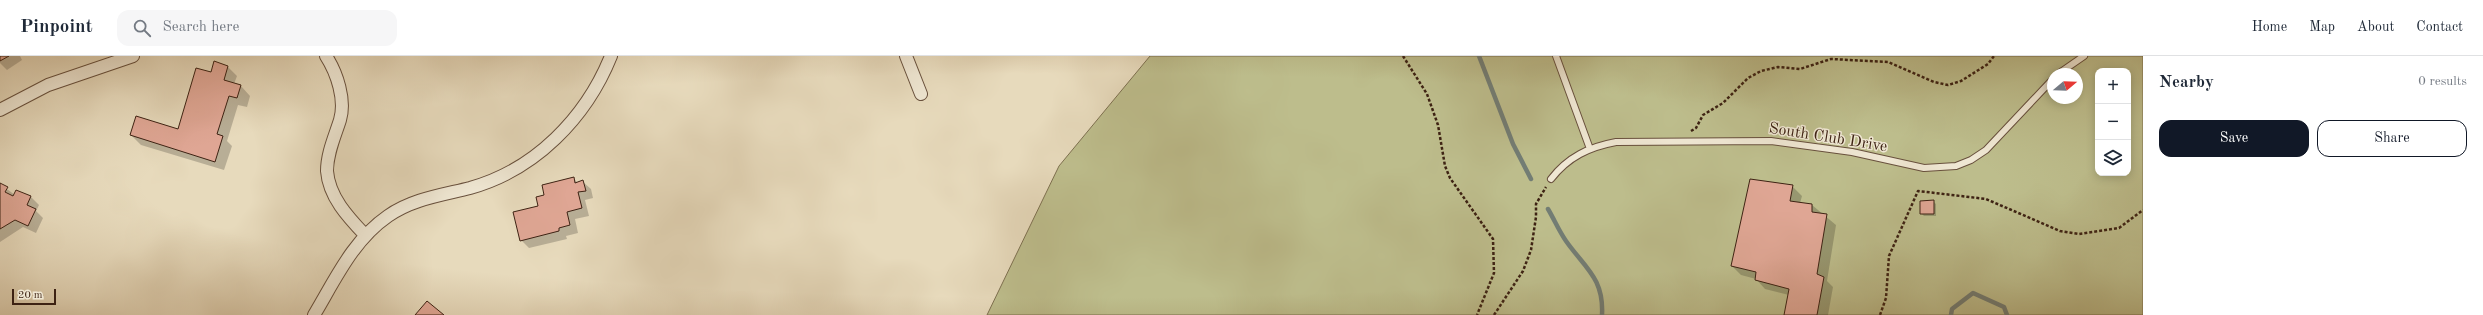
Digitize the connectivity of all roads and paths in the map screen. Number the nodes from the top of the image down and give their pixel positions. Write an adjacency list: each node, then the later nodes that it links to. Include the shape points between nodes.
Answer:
1 (133, 56): 9 (street)
2 (326, 56): 18 (street, via 338,82 341,102 328,171 337,202)
3 (611, 56): 18 (street, via 586,104 565,129 534,157 492,180 405,206 387,216)
4 (906, 56): 12 (street)
5 (1403, 56): 20 (path, via 1427,94 1438,125 1445,166 1450,178 1493,239 1494,274)
6 (1556, 56): 15 (lane)
7 (1994, 56): 14 (path, via 1988,64 1961,81 1948,85 1934,82 1888,62 1831,59 1800,69 1778,67 1761,71 1748,78 1723,103 1703,115 1696,128)
8 (2084, 56): 10 (lane)
9 (116, 58): 13 (street, via 48,85)
10 (2067, 68)
11 (2047, 85): 14 (lane, South Club Drive, via 1986,150 1956,166 1924,168 1852,152 1771,140)
12 (921, 94)
13 (0, 110)
14 (1674, 141): 15 (lane, South Club Drive, via 1616,142)
15 (1590, 149): 16 (lane, South Club Drive, via 1570,159)
16 (1551, 179): 21 (path, via 1536,204 1531,250 1523,271)
17 (2143, 210): 22 (path, via 2119,228 2079,234 2060,231 1986,199 1918,191 1889,256 1886,298)
18 (365, 235): 19 (street, via 350,254)
19 (314, 315)
20 (1477, 315)
21 (1494, 315)
22 (1880, 315)

